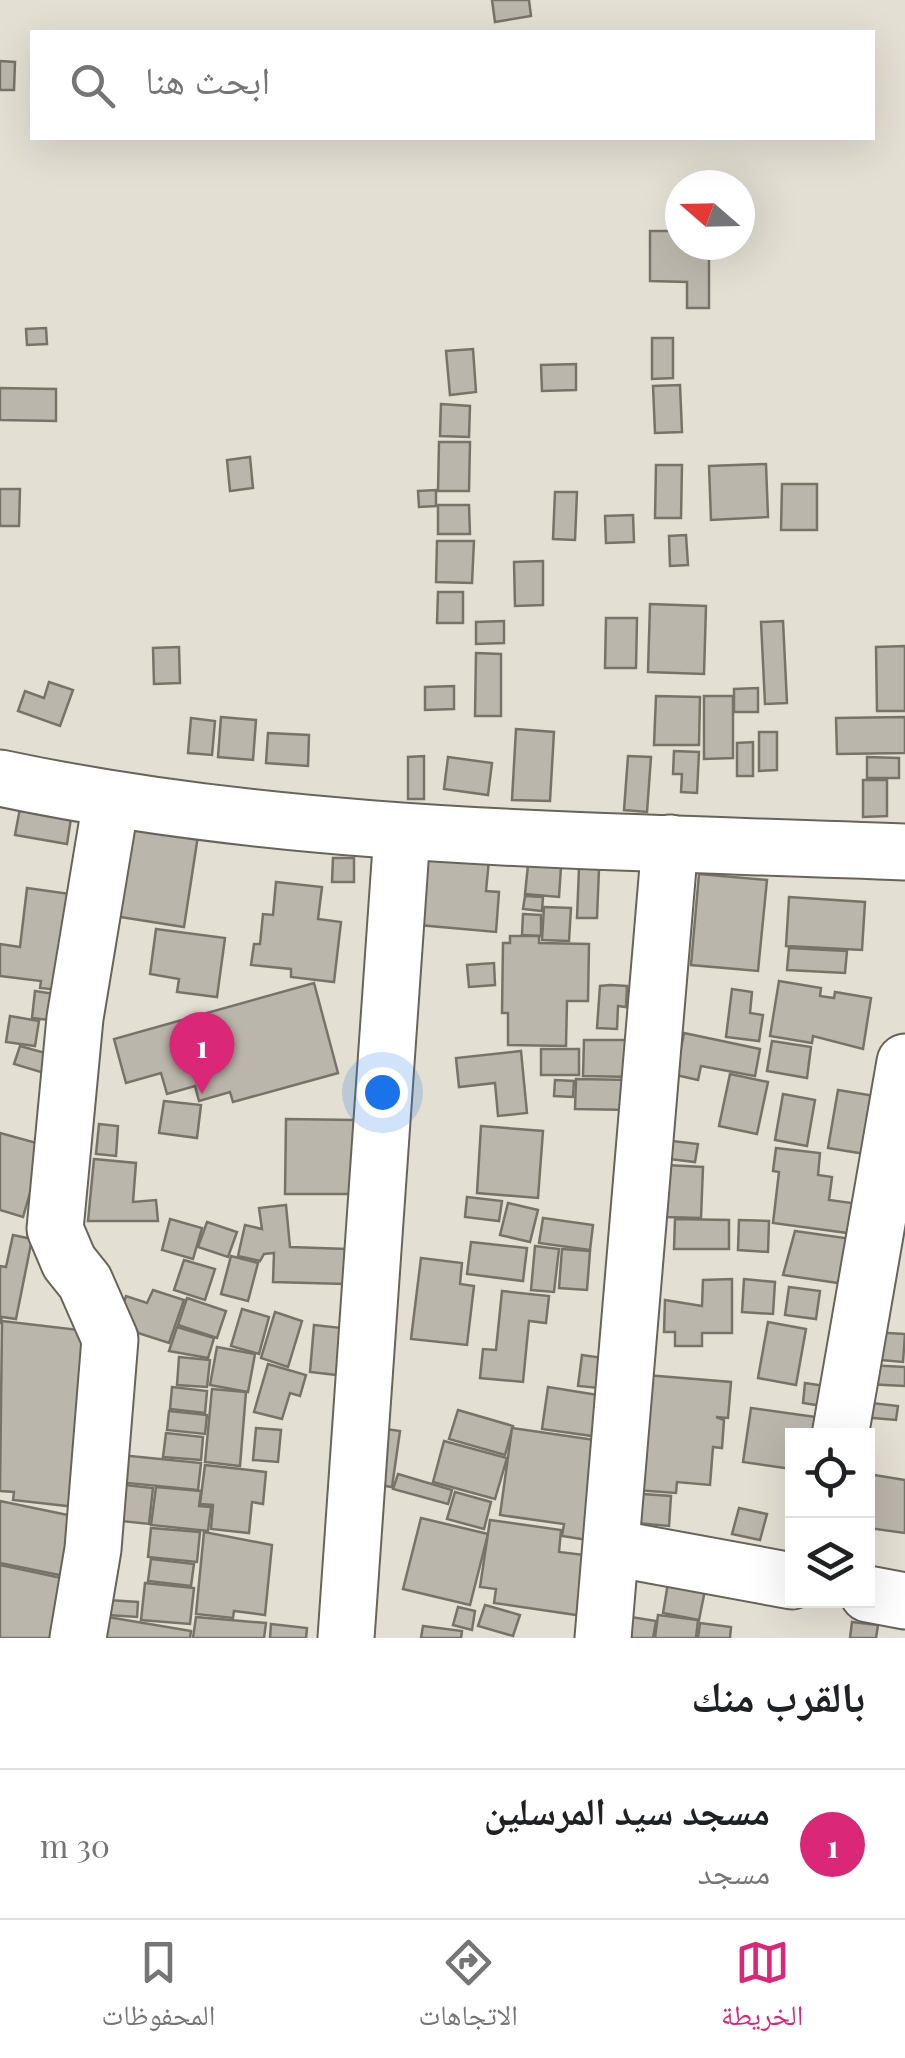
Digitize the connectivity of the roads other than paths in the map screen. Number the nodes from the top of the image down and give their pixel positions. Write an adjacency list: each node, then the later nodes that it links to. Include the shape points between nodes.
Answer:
1 (0, 778): 2 (street)
2 (110, 801): 3 (street); 12 (street, via 75,1018 55,1229 110,1339 93,1549)
3 (402, 833): 4 (street); 13 (street)
4 (670, 843): 5 (street); 8 (street)
5 (905, 852)
6 (905, 1062): 7 (street)
7 (841, 1428)
8 (613, 1548): 9 (street); 14 (street)
9 (785, 1580)
10 (875, 1595): 11 (street)
11 (905, 1601)
12 (78, 1638)
13 (346, 1638)
14 (603, 1638)

